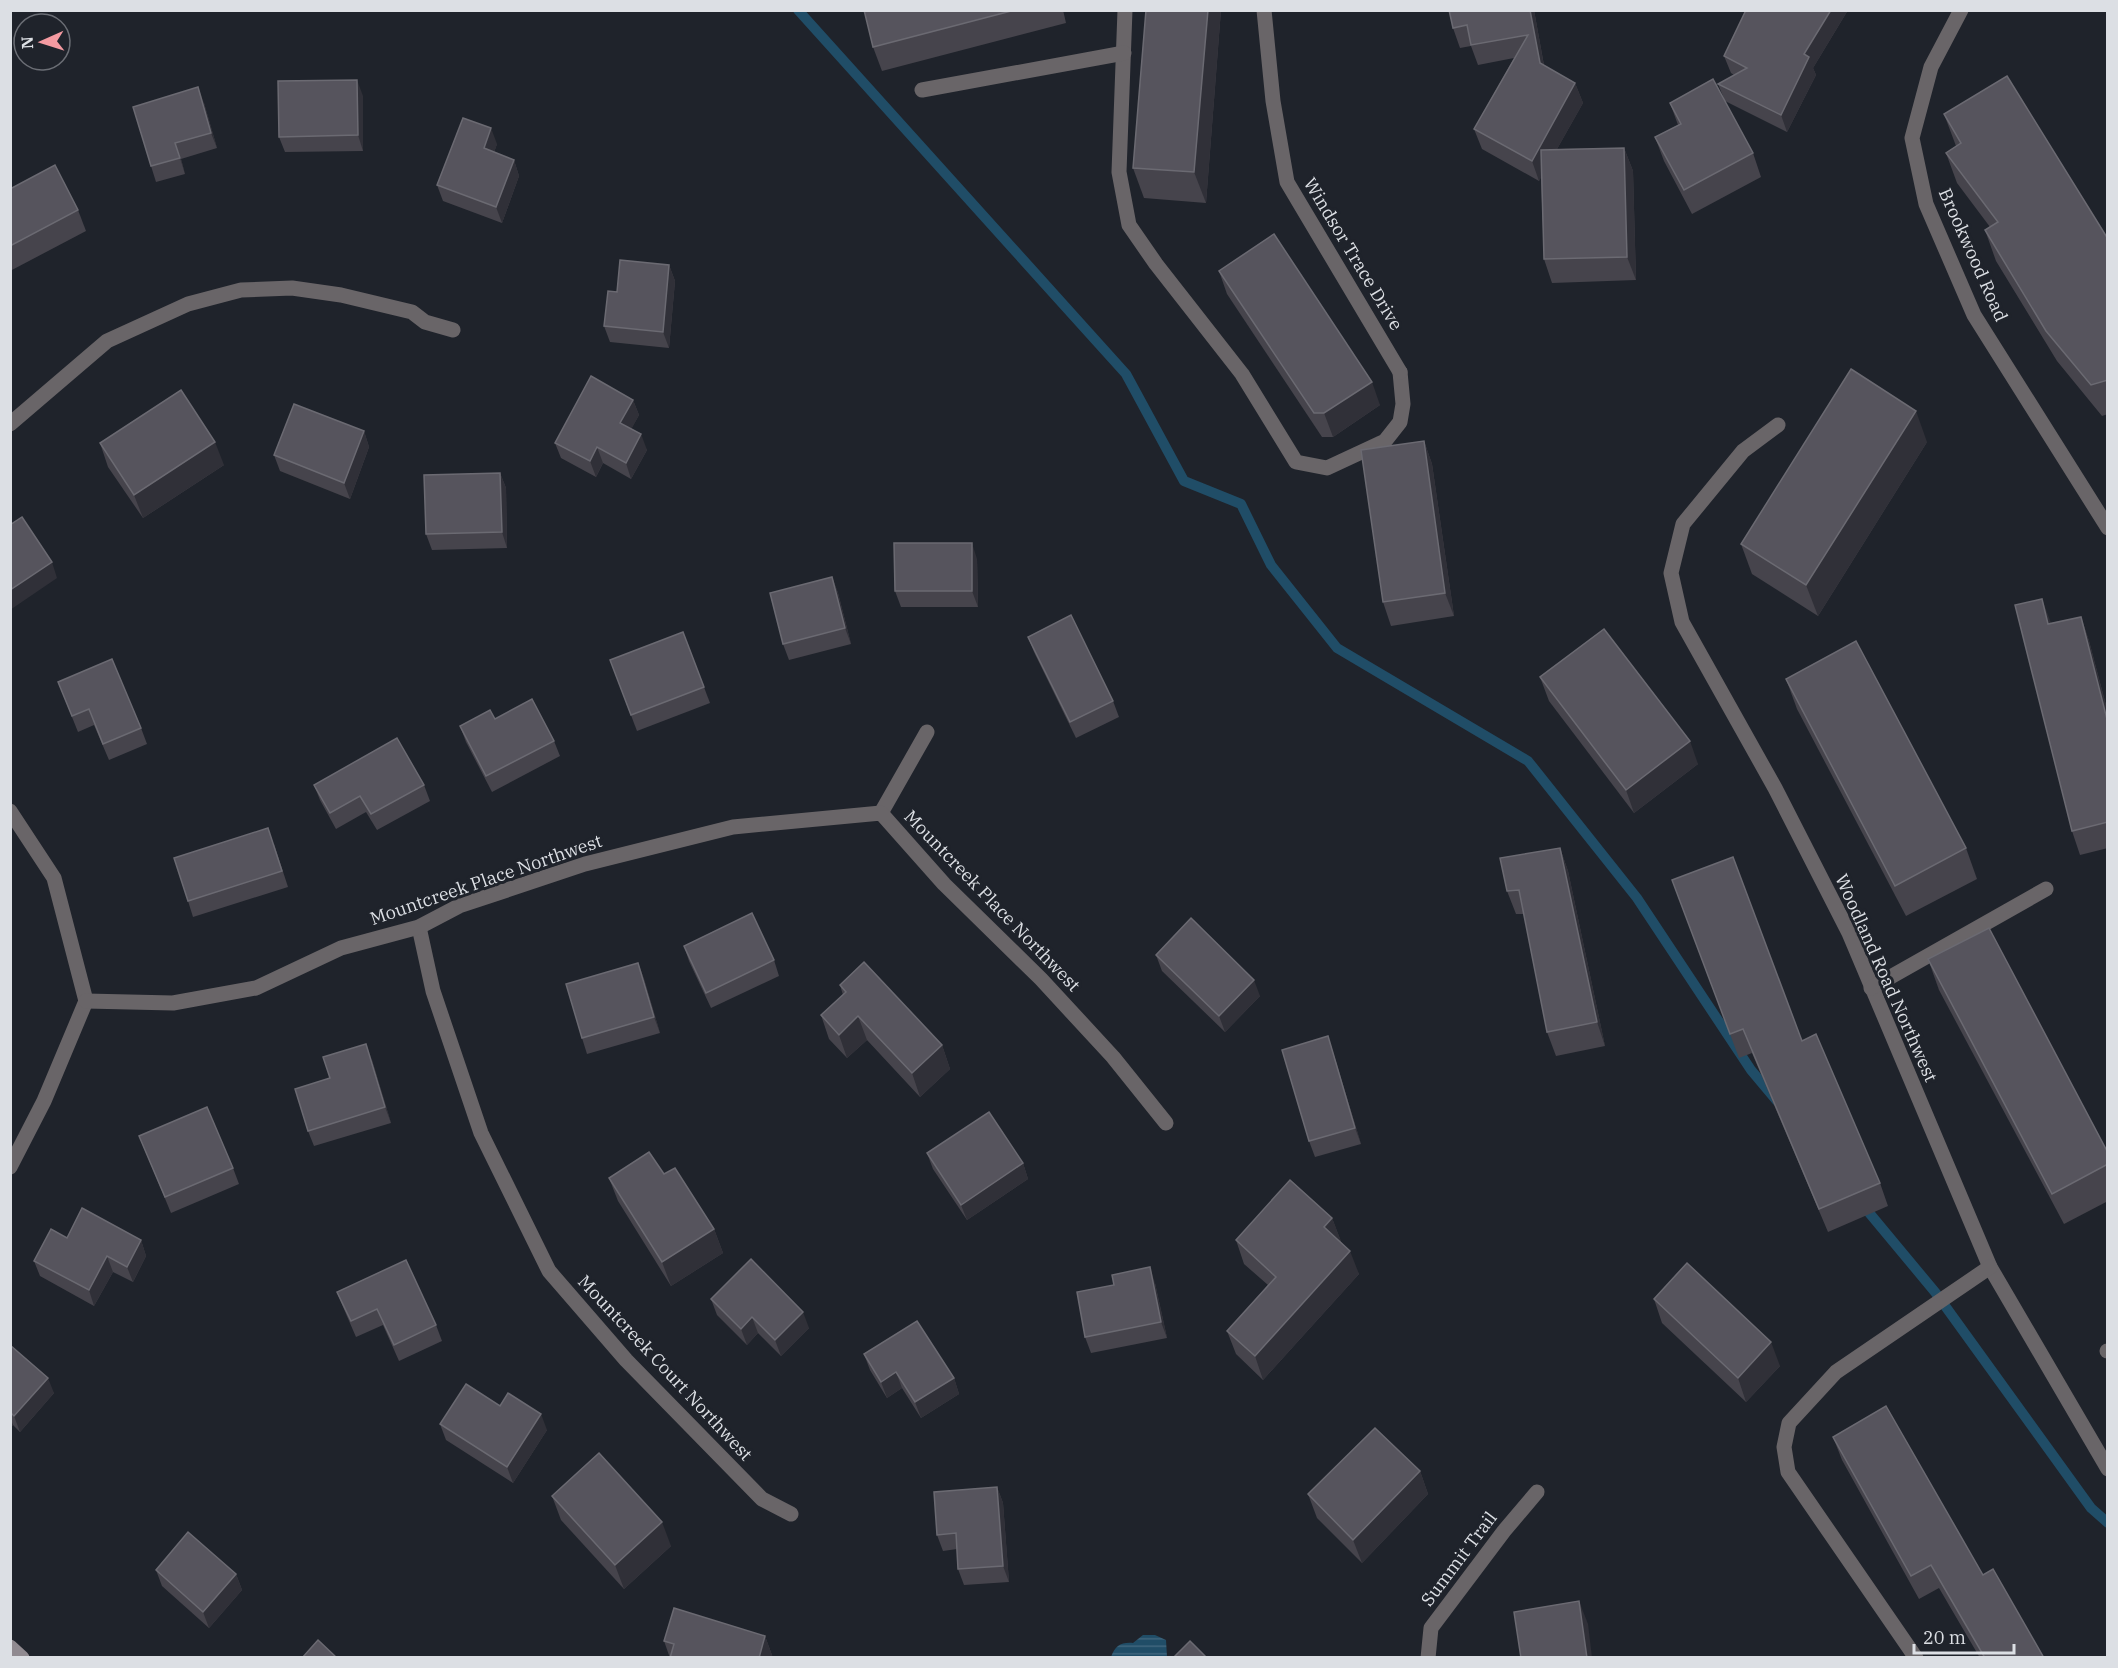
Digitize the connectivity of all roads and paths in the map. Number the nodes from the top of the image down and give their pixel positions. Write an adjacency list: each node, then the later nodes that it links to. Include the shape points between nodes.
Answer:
1 (1125, 10): 4 (street)
2 (1264, 10): 4 (street, Windsor Trace Drive, via 1273,101 1287,182 1400,372 1400,422 1385,441 1327,468 1296,462 1242,374 1129,225 1119,172)
3 (1961, 10): 9 (street, Brookwood Road, via 1931,67 1912,138 1926,204 1974,315)
4 (1124, 53): 5 (street)
5 (922, 90)
6 (453, 330): 7 (street, via 425,322 412,312 341,295 292,288 241,290 188,304 108,341)
7 (10, 424)
8 (1778, 425): 15 (street, Woodland Road Northwest, via 1743,451 1683,524 1671,573 1682,622 1775,788 1849,933)
9 (2108, 528)
10 (927, 732): 12 (street)
11 (10, 811): 16 (street, via 54,878)
12 (881, 813): 14 (street, Mountcreek Place Northwest, via 733,827 585,864 459,906); 17 (street, Mountcreek Place Northwest, via 944,884 1089,1031)
13 (2046, 889): 15 (street)
14 (419, 927): 16 (street, Mountcreek Place Northwest, via 341,948 256,988 173,1004); 22 (street, Mountcreek Court Northwest, via 433,991 481,1132 549,1271 626,1360 762,1499)
15 (1871, 988): 19 (street, Woodland Road Northwest)
16 (86, 1001): 18 (street, via 44,1101)
17 (1166, 1123)
18 (10, 1167)
19 (1990, 1267): 20 (street, Woodland Road Northwest); 26 (street, via 1836,1372 1789,1423 1784,1448 1788,1472)
20 (2108, 1469)
21 (1537, 1492): 25 (street, Summit Trail, via 1431,1628)
22 (791, 1514)
23 (10, 1647): 24 (street)
24 (22, 1658)
25 (1428, 1658)
26 (1916, 1658)

